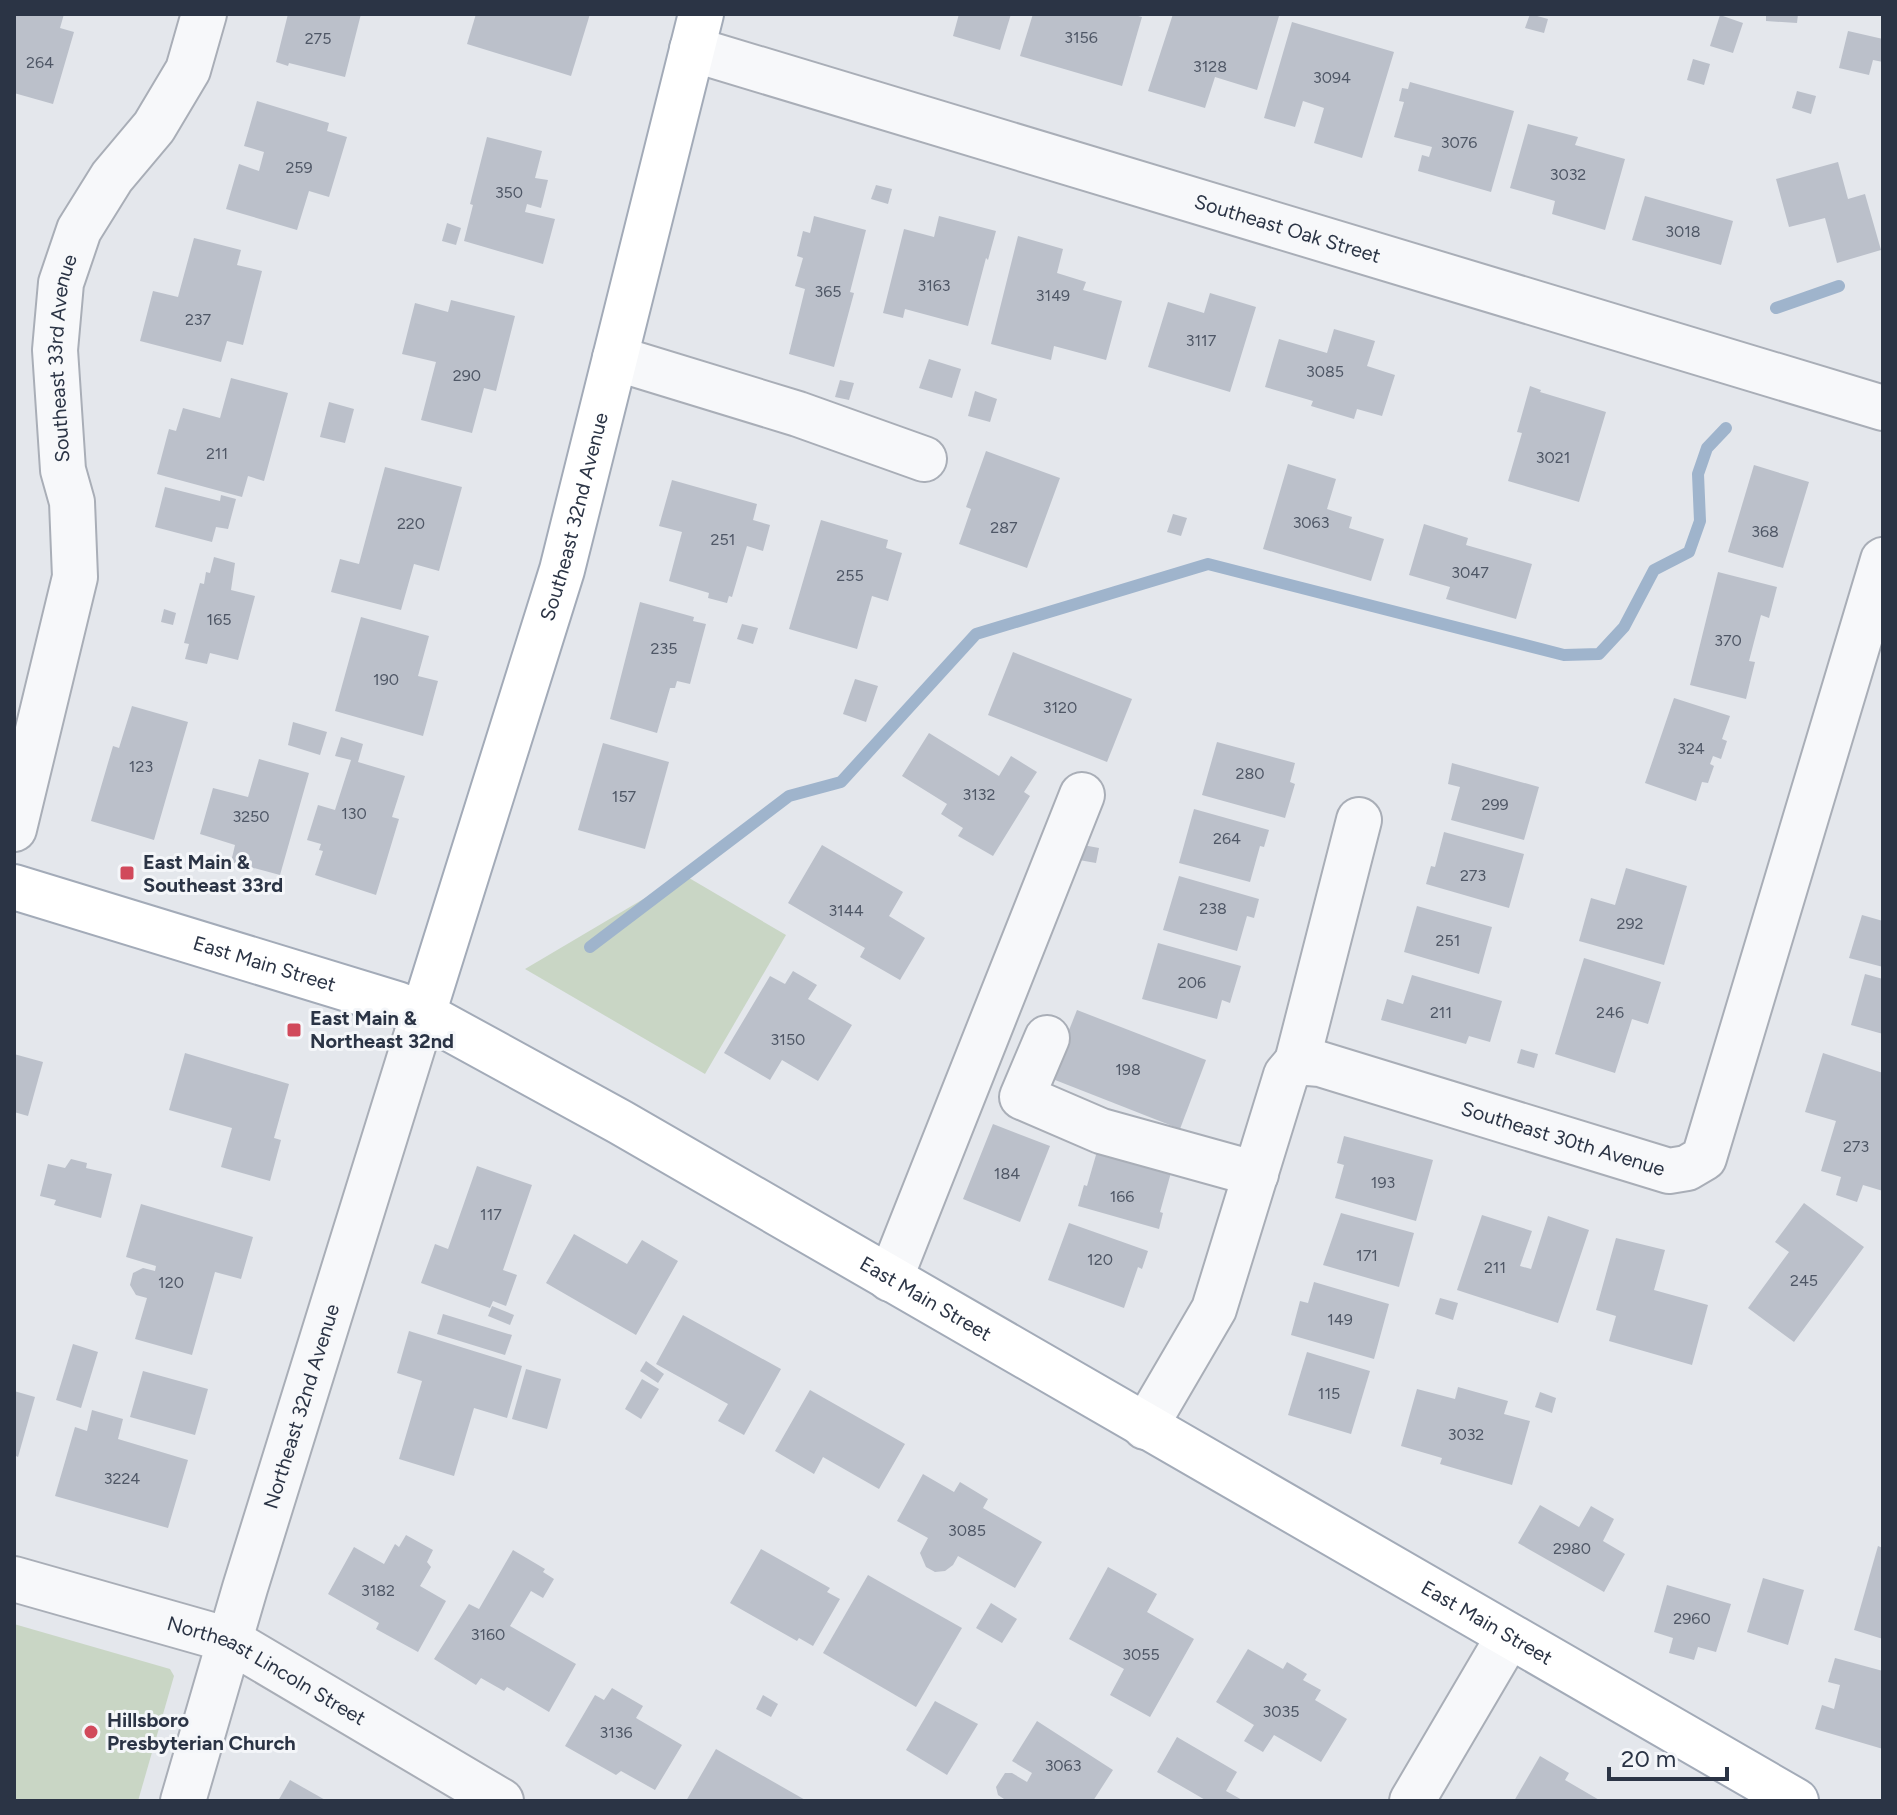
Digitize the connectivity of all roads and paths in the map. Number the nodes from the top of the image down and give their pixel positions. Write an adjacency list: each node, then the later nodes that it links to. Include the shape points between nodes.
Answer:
1 (204, 14): 9 (street, Southeast 33rd Avenue, via 188,70 79,230 61,283 55,364 63,470 72,502 75,577)
2 (696, 31): 3 (main road, Southeast 32nd Avenue); 4 (street, Southeast Oak Street)
3 (615, 358): 5 (street); 11 (main road, Southeast 32nd Avenue, via 562,570)
4 (1883, 408)
5 (924, 459)
6 (1883, 560): 13 (street, Southeast 30th Avenue, via 1704,1158 1669,1171 1320,1064)
7 (1082, 795): 15 (street)
8 (1359, 820): 13 (street)
9 (14, 829)
10 (14, 887): 11 (main road, East Main Street)
11 (423, 1014): 15 (main road, East Main Street); 19 (street, Northeast 32nd Avenue)
12 (1047, 1038): 14 (street, via 1022,1097 1101,1131)
13 (1297, 1062): 14 (street, via 1286,1075)
14 (1256, 1174): 16 (street, via 1214,1309)
15 (890, 1279): 16 (main road, East Main Street)
16 (1145, 1427): 18 (main road, East Main Street)
17 (14, 1579): 19 (street, Northeast Lincoln Street)
18 (1509, 1636): 22 (street); 23 (main road, East Main Street)
19 (229, 1640): 20 (street, Northeast 32nd Avenue); 21 (street, Northeast Lincoln Street)
20 (183, 1801)
21 (501, 1801)
22 (1412, 1801)
23 (1796, 1801)

